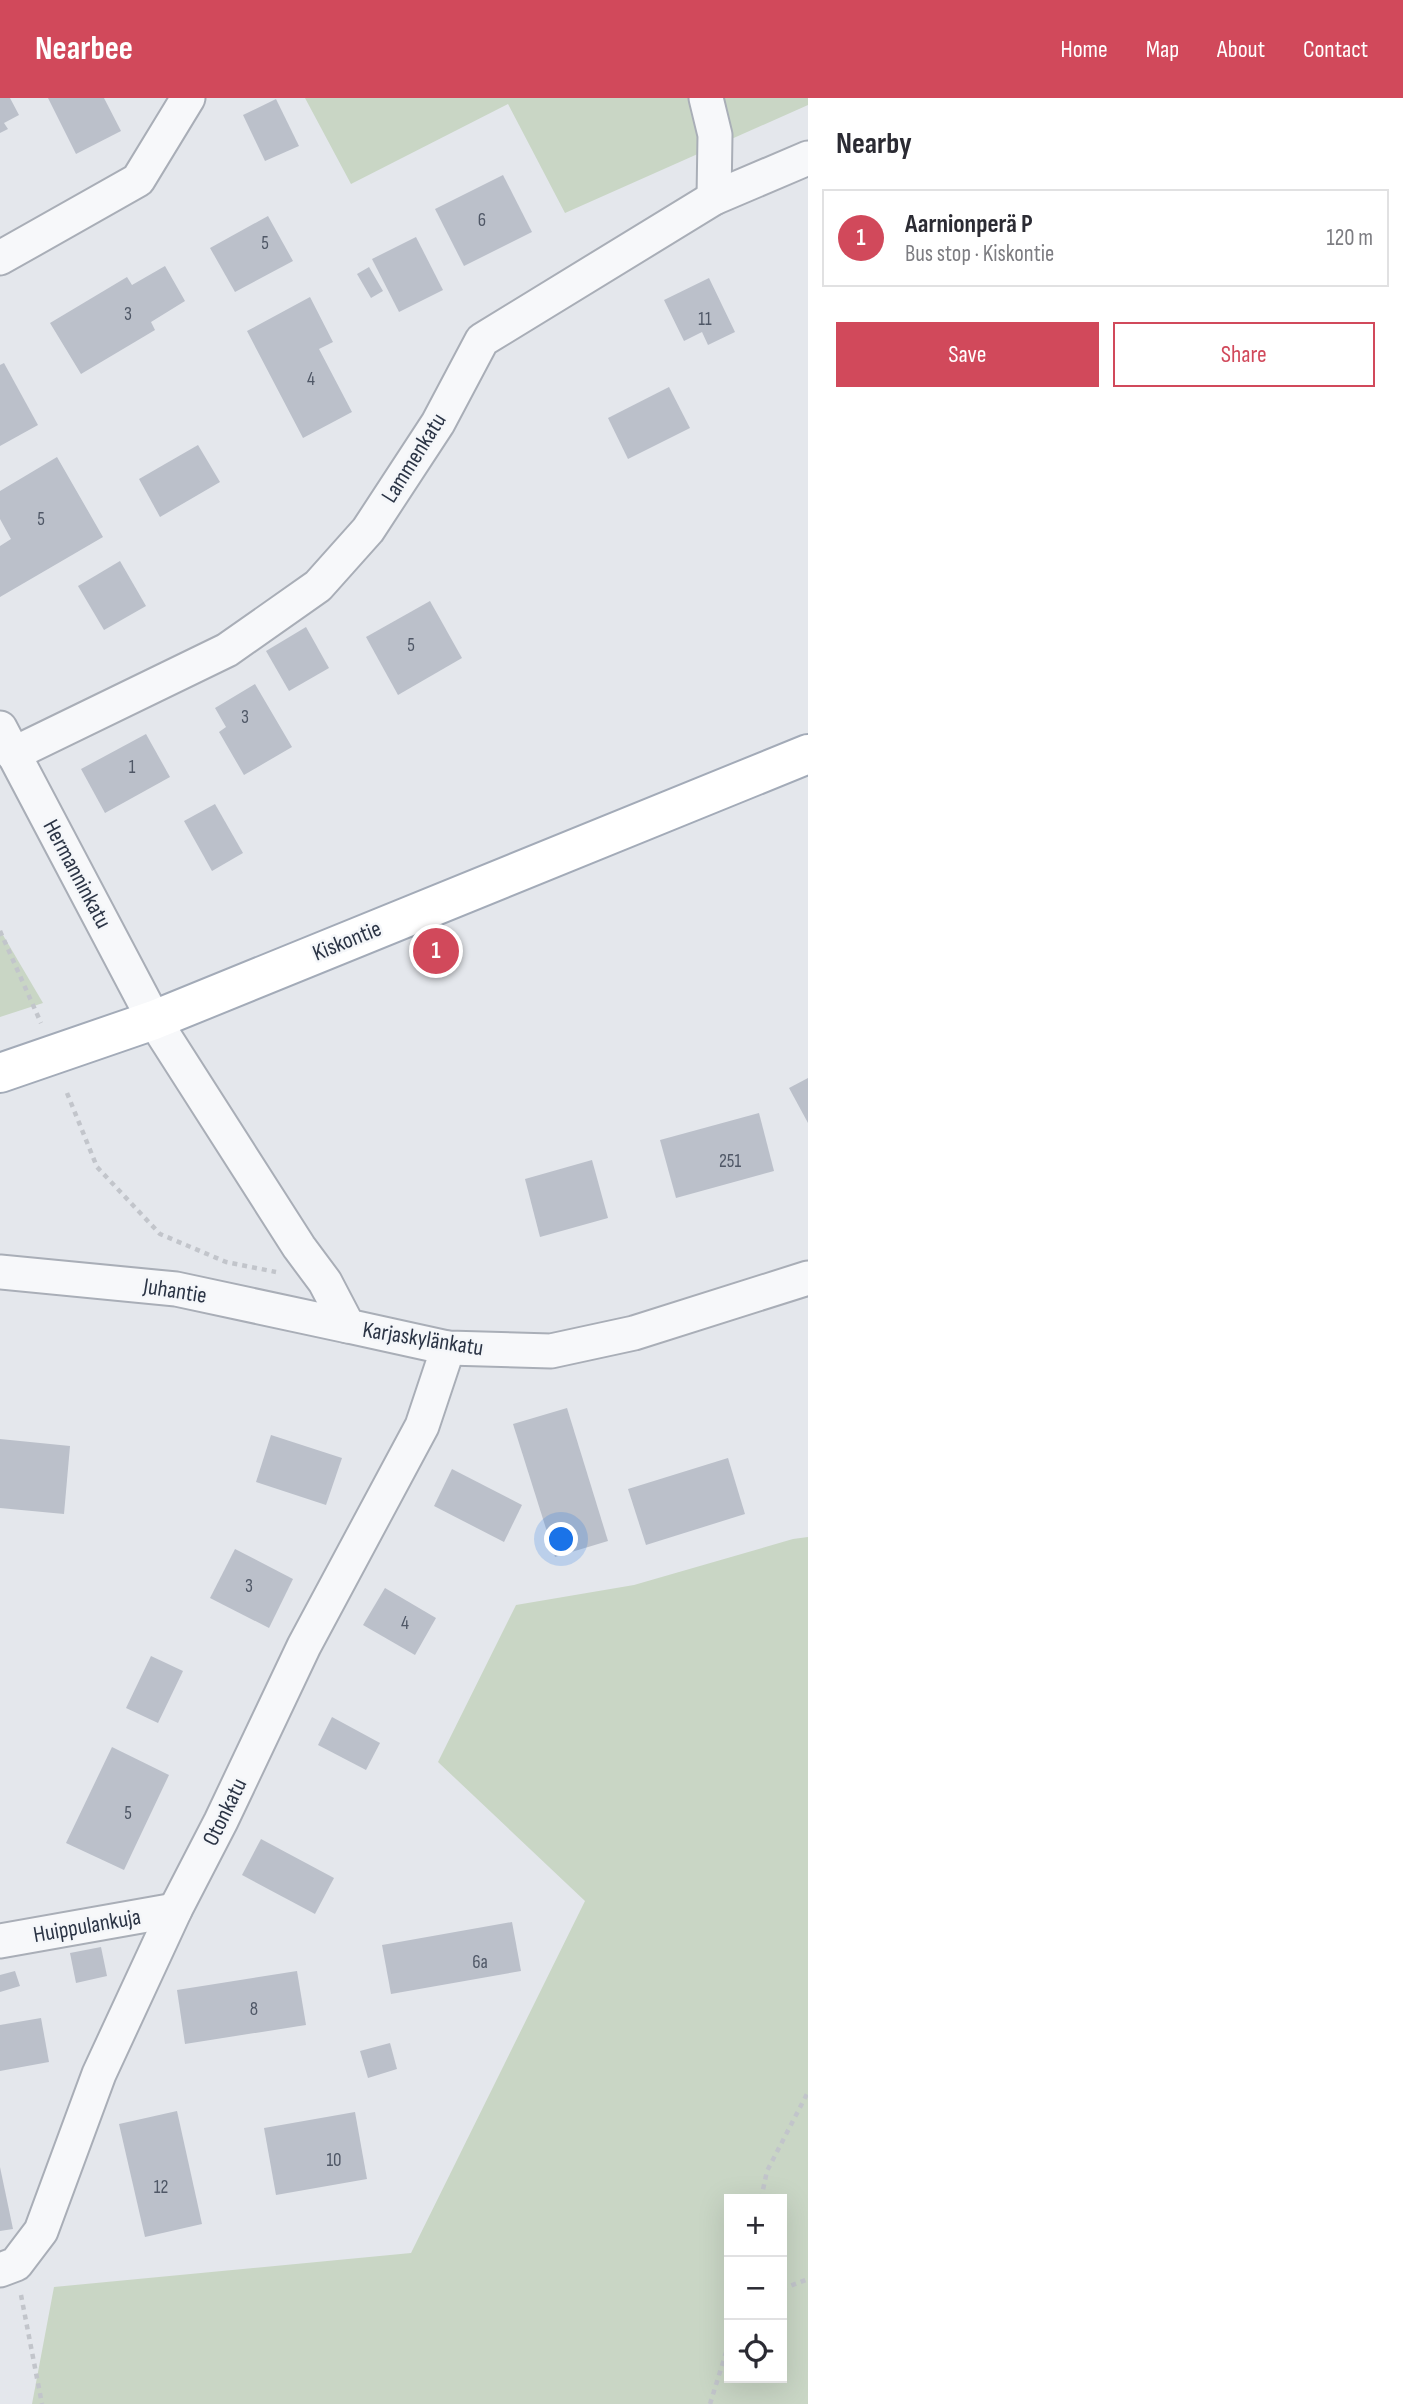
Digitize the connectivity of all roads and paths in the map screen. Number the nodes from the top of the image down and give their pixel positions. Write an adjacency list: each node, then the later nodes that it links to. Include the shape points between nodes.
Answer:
1 (188, 98): 5 (street, via 138,180)
2 (706, 98): 4 (street, via 715,135)
3 (808, 158): 4 (street, Lammenkatu)
4 (715, 198): 6 (street, Lammenkatu, via 482,340 438,423 368,530 318,586 227,650)
5 (0, 258)
6 (6, 741): 9 (street, Hermanninkatu)
7 (808, 754): 9 (main road, Kiskontie)
8 (0, 932): 10 (path)
9 (154, 1020): 11 (main road, Kiskontie); 15 (street, Karjaskylänkatu)
10 (41, 1024)
11 (0, 1073)
12 (66, 1093): 15 (path, via 97,1167 160,1234 226,1262)
13 (0, 1272): 16 (street, Juhantie, via 176,1289)
14 (808, 1278): 17 (street, Karjaskylänkatu, via 634,1333 551,1351)
15 (325, 1282): 16 (street, Karjaskylänkatu)
16 (348, 1326): 17 (street, Karjaskylänkatu)
17 (448, 1348): 18 (street, Otonkatu, via 422,1426 304,1646)
18 (175, 1910): 19 (street, Huippulankuja); 22 (street, Otonkatu, via 99,2074 41,2231)
19 (0, 1941)
20 (808, 2092): 21 (path, via 767,2171)
21 (762, 2194)
22 (8, 2267): 26 (path)
23 (808, 2279): 24 (path)
24 (787, 2287)
25 (724, 2359): 27 (path)
26 (42, 2404)
27 (710, 2404)

